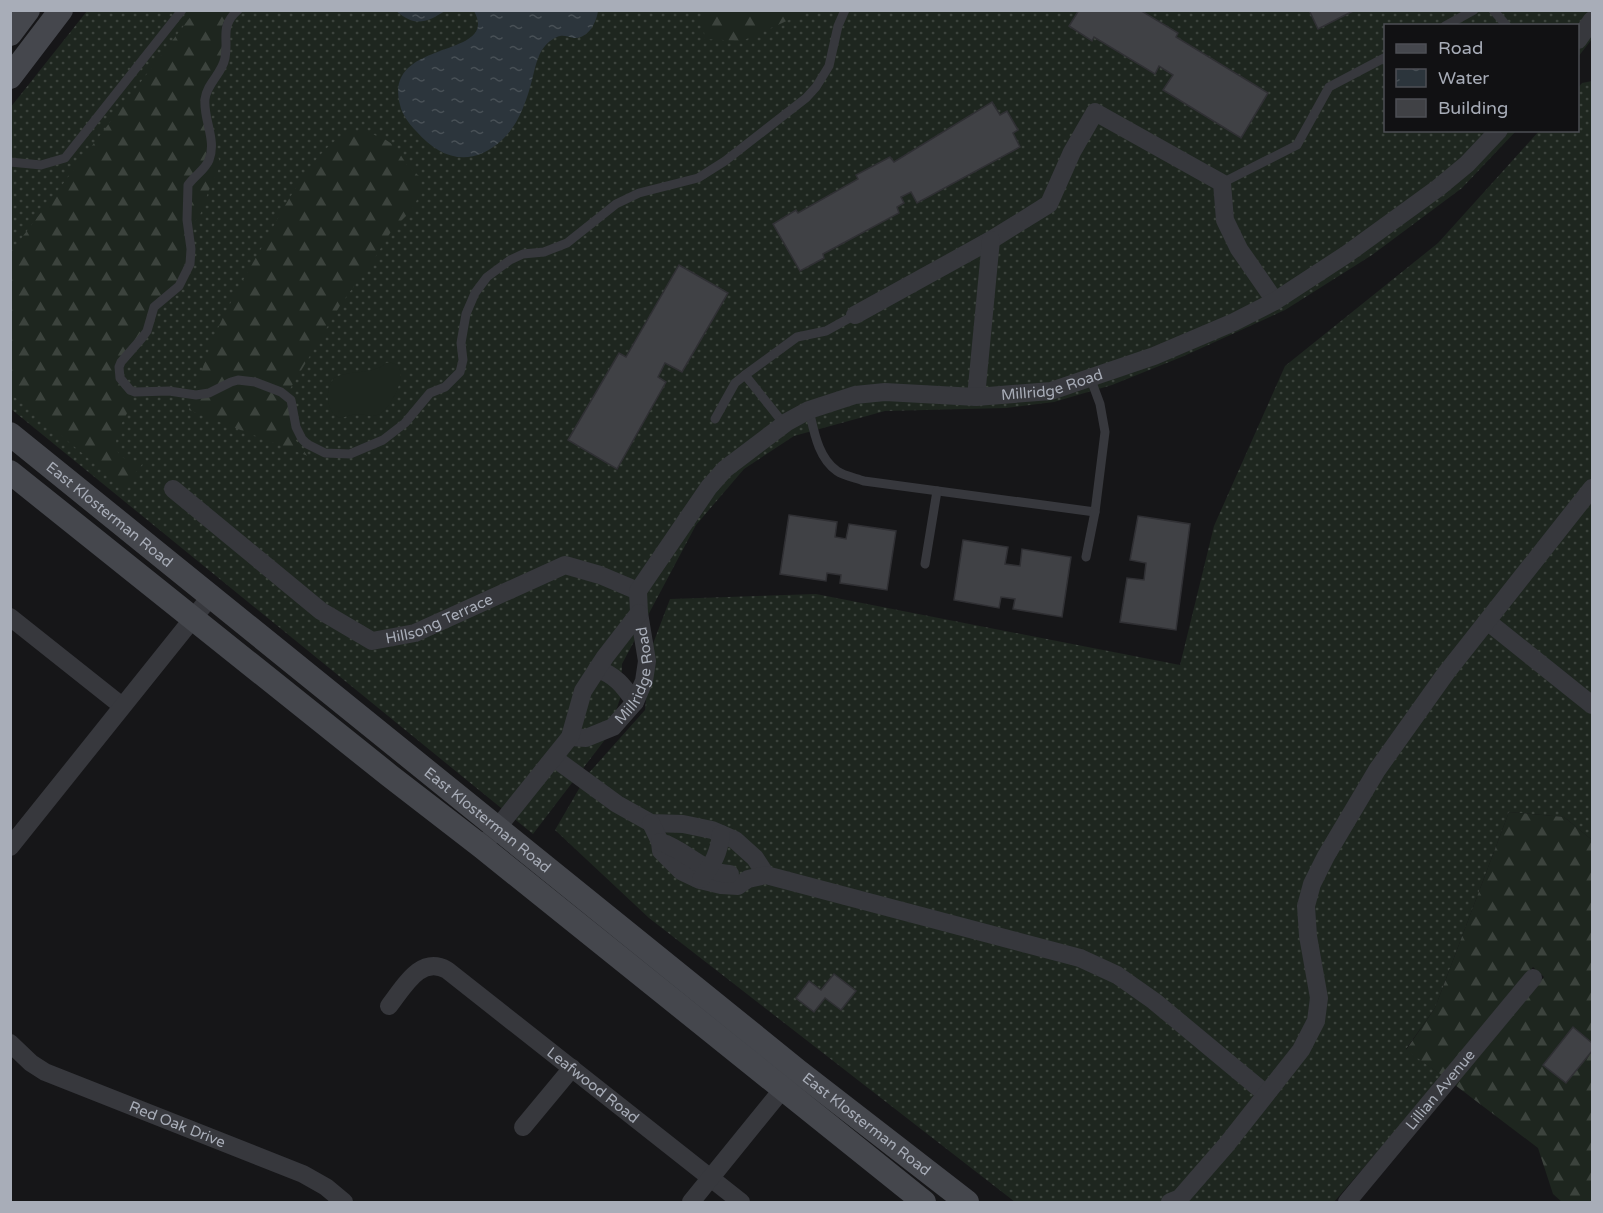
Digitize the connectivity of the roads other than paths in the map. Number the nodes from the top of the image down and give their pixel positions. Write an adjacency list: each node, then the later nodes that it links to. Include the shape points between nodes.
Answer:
1 (28, 10): 11 (main road)
2 (62, 10): 14 (main road)
3 (182, 10): 16 (lane, via 65,158 41,165)
4 (238, 10): 5 (lane, via 225,32 223,67 205,98 209,158 188,185 190,264 179,286 154,307 147,331 121,362 119,372 123,382 135,392 206,394 238,380 269,387 291,400 296,427 307,444 325,453 342,454 358,452 383,440 405,423 430,393 453,381 463,360 466,314 475,293 496,269 523,254 544,252 567,243 615,204 639,193 682,183 712,170 806,98 829,66)
5 (845, 10)
6 (1474, 10): 9 (lane)
7 (1493, 10): 10 (lane)
8 (1593, 20): 12 (street)
9 (1449, 24)
10 (1505, 24)
11 (10, 34)
12 (1579, 39)
13 (1384, 58): 17 (lane, via 1329,87 1297,145)
14 (10, 77)
15 (1497, 132): 19 (street, Millridge Road, via 1438,188)
16 (10, 162)
17 (1222, 183): 18 (street, via 1095,112 1049,204); 19 (street, via 1225,220 1239,249)
18 (991, 240): 20 (street); 23 (street)
19 (1275, 301): 22 (street, Millridge Road, via 1154,356)
20 (855, 315): 21 (lane, via 826,331 797,337)
21 (745, 375): 25 (lane, via 735,383); 26 (lane)
22 (1090, 377): 23 (street, Millridge Road, via 1051,391); 32 (lane, via 1105,432)
23 (976, 398): 24 (street, Millridge Road, via 885,392 855,395)
24 (809, 410): 26 (street, Millridge Road); 31 (lane, via 818,445 838,472 864,481)
25 (714, 419)
26 (784, 424): 35 (street, Millridge Road, via 725,469 709,487)
27 (10, 434): 36 (main road, East Klosterman Road)
28 (10, 472): 39 (main road, East Klosterman Road)
29 (1593, 488): 40 (street)
30 (173, 489): 35 (street, Hillsong Terrace, via 321,611 372,642 415,633 565,565)
31 (937, 491): 32 (lane); 34 (lane)
32 (1095, 512): 33 (lane)
33 (1086, 557)
34 (925, 564)
35 (638, 591): 37 (street, Millridge Road)
36 (211, 596): 39 (street); 48 (main road, East Klosterman Road)
37 (639, 613): 41 (street, Millridge Road); 42 (street, Millridge Road, via 647,661)
38 (10, 617): 44 (street)
39 (193, 618): 44 (street); 51 (main road, East Klosterman Road)
40 (1487, 621): 43 (street); 60 (street, via 1377,770 1312,884 1306,906 1319,998 1316,1021 1301,1050)
41 (597, 669): 42 (street, via 621,682); 45 (street, Millridge Road, via 584,691)
42 (635, 702): 45 (street, Millridge Road, via 613,727 586,738)
43 (1593, 705)
44 (122, 706): 50 (street)
45 (570, 737): 46 (street, Millridge Road)
46 (555, 758): 47 (street, via 616,804); 48 (street, Millridge Road)
47 (651, 823): 49 (street, via 683,824); 52 (street, via 661,851 681,871)
48 (498, 827): 51 (street, Millridge Road); 58 (main road, East Klosterman Road)
49 (721, 834): 52 (street, via 715,860); 53 (street, via 735,840 755,858)
50 (10, 847)
51 (482, 847): 59 (main road, East Klosterman Road)
52 (704, 875): 53 (street, via 721,885 738,886)
53 (757, 877): 60 (street, via 1080,958 1117,975 1154,1001)
54 (1533, 978): 69 (street, Lillian Avenue)
55 (389, 1006): 57 (street, Leafwood Road, via 423,968 435,964)
56 (10, 1043): 63 (street, Red Oak Drive, via 45,1072 303,1174 327,1186)
57 (572, 1068): 61 (street); 62 (street, Leafwood Road)
58 (798, 1071): 59 (street); 67 (main road, East Klosterman Road)
59 (783, 1090): 62 (street); 66 (main road, East Klosterman Road)
60 (1266, 1094): 68 (street, via 1180,1198)
61 (523, 1127)
62 (711, 1179): 64 (street); 65 (street, Leafwood Road)
63 (344, 1203)
64 (691, 1203)
65 (741, 1203)
66 (924, 1203)
67 (967, 1203)
68 (1170, 1203)
69 (1347, 1203)

